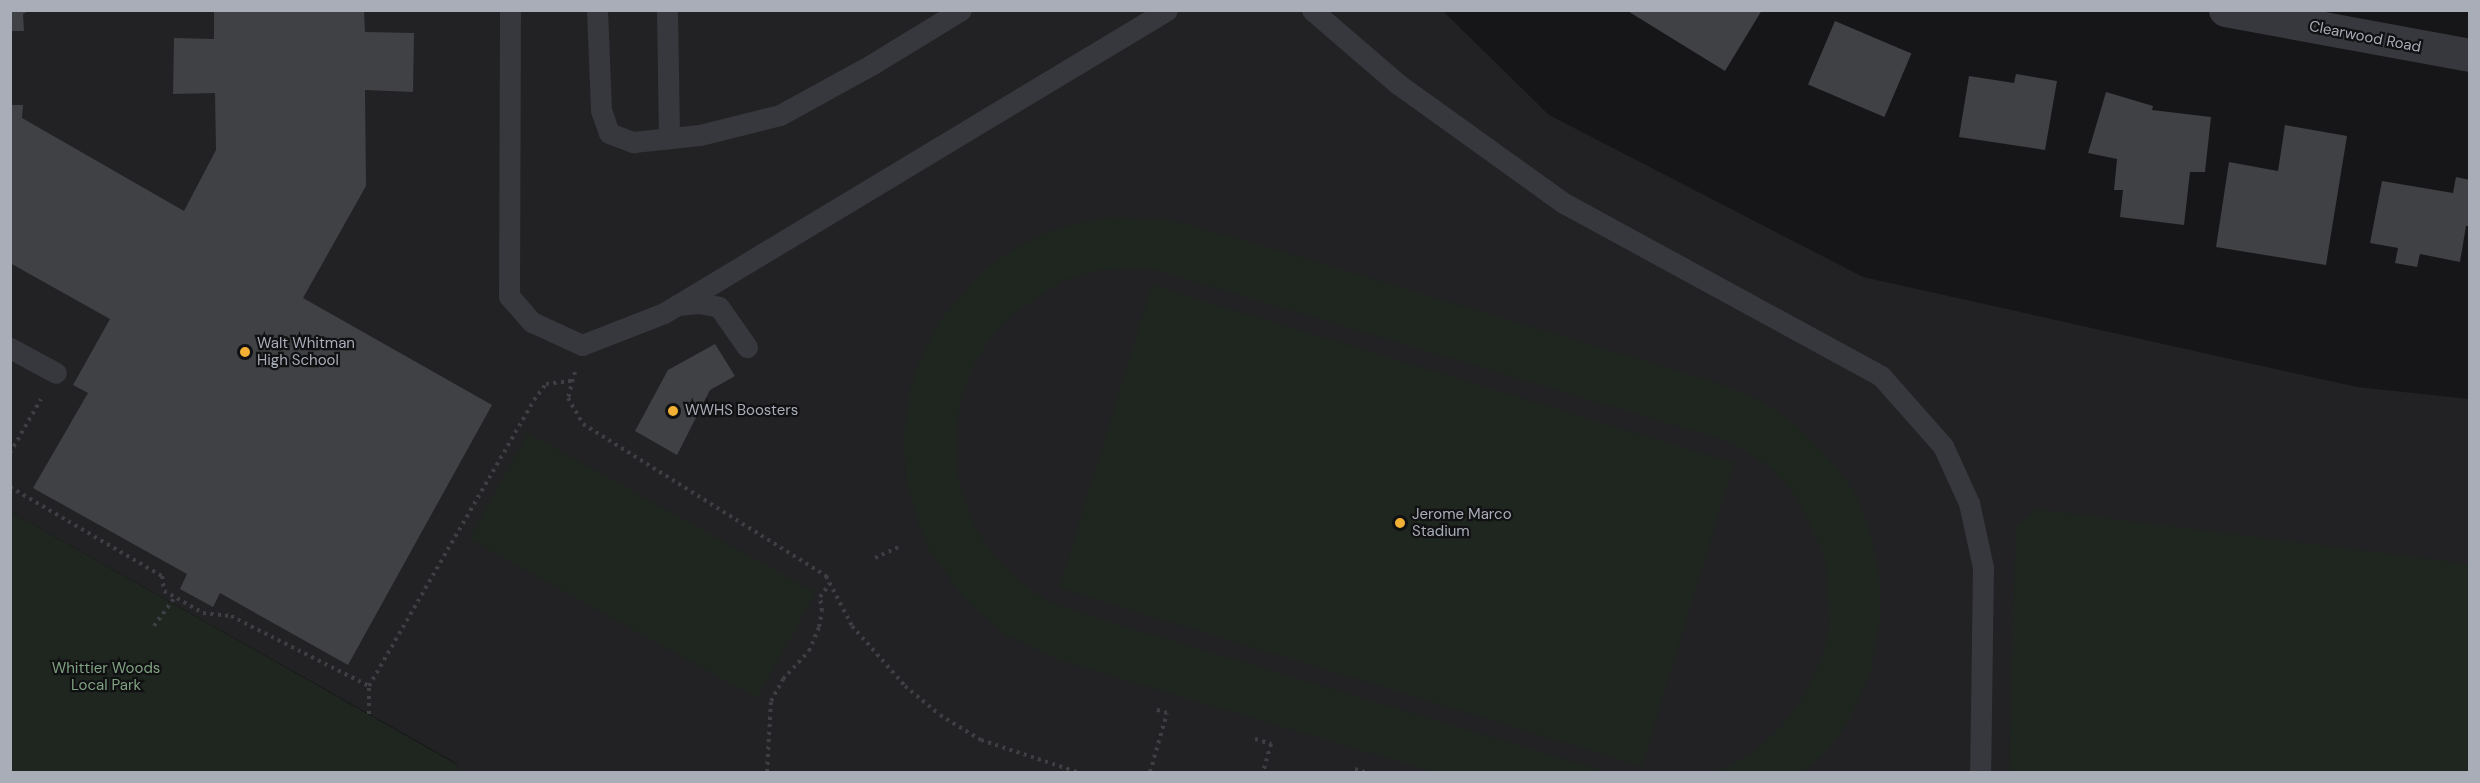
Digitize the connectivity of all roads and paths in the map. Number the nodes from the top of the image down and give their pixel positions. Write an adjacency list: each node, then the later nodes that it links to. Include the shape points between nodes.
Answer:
1 (510, 10): 11 (lane, via 509,296 532,322)
2 (597, 10): 9 (lane, via 601,110 609,134 633,142)
3 (667, 10): 9 (lane)
4 (961, 10): 9 (lane, via 780,115 700,135)
5 (1167, 10): 10 (lane)
6 (1312, 10): 33 (lane, via 1398,84 1562,202 1881,376 1942,446 1969,503 1983,567)
7 (2226, 10): 8 (street, Clearwood Road)
8 (2469, 55)
9 (669, 138)
10 (677, 305): 11 (lane); 12 (lane, via 699,303 719,308)
11 (582, 345): 15 (path)
12 (747, 347)
13 (10, 348): 14 (lane)
14 (56, 373): 16 (path)
15 (572, 381): 20 (path, via 568,398 583,424 826,576); 23 (path, via 546,384 534,400)
16 (10, 453)
17 (10, 487): 21 (path, via 162,576 165,591)
18 (901, 546): 19 (path)
19 (875, 558)
20 (830, 583): 28 (path, via 820,597 819,627 809,651 783,679 771,701); 29 (path, via 852,626 905,686 940,715 981,740)
21 (175, 597): 22 (path); 23 (path, via 203,614 231,616)
22 (154, 626)
23 (369, 686): 25 (path)
24 (1154, 709): 30 (path, via 1167,713)
25 (369, 714)
26 (1255, 739): 31 (path, via 1271,744)
27 (1355, 769): 32 (path)
28 (768, 772)
29 (1077, 772)
30 (1150, 772)
31 (1263, 772)
32 (1365, 772)
33 (1980, 772)

